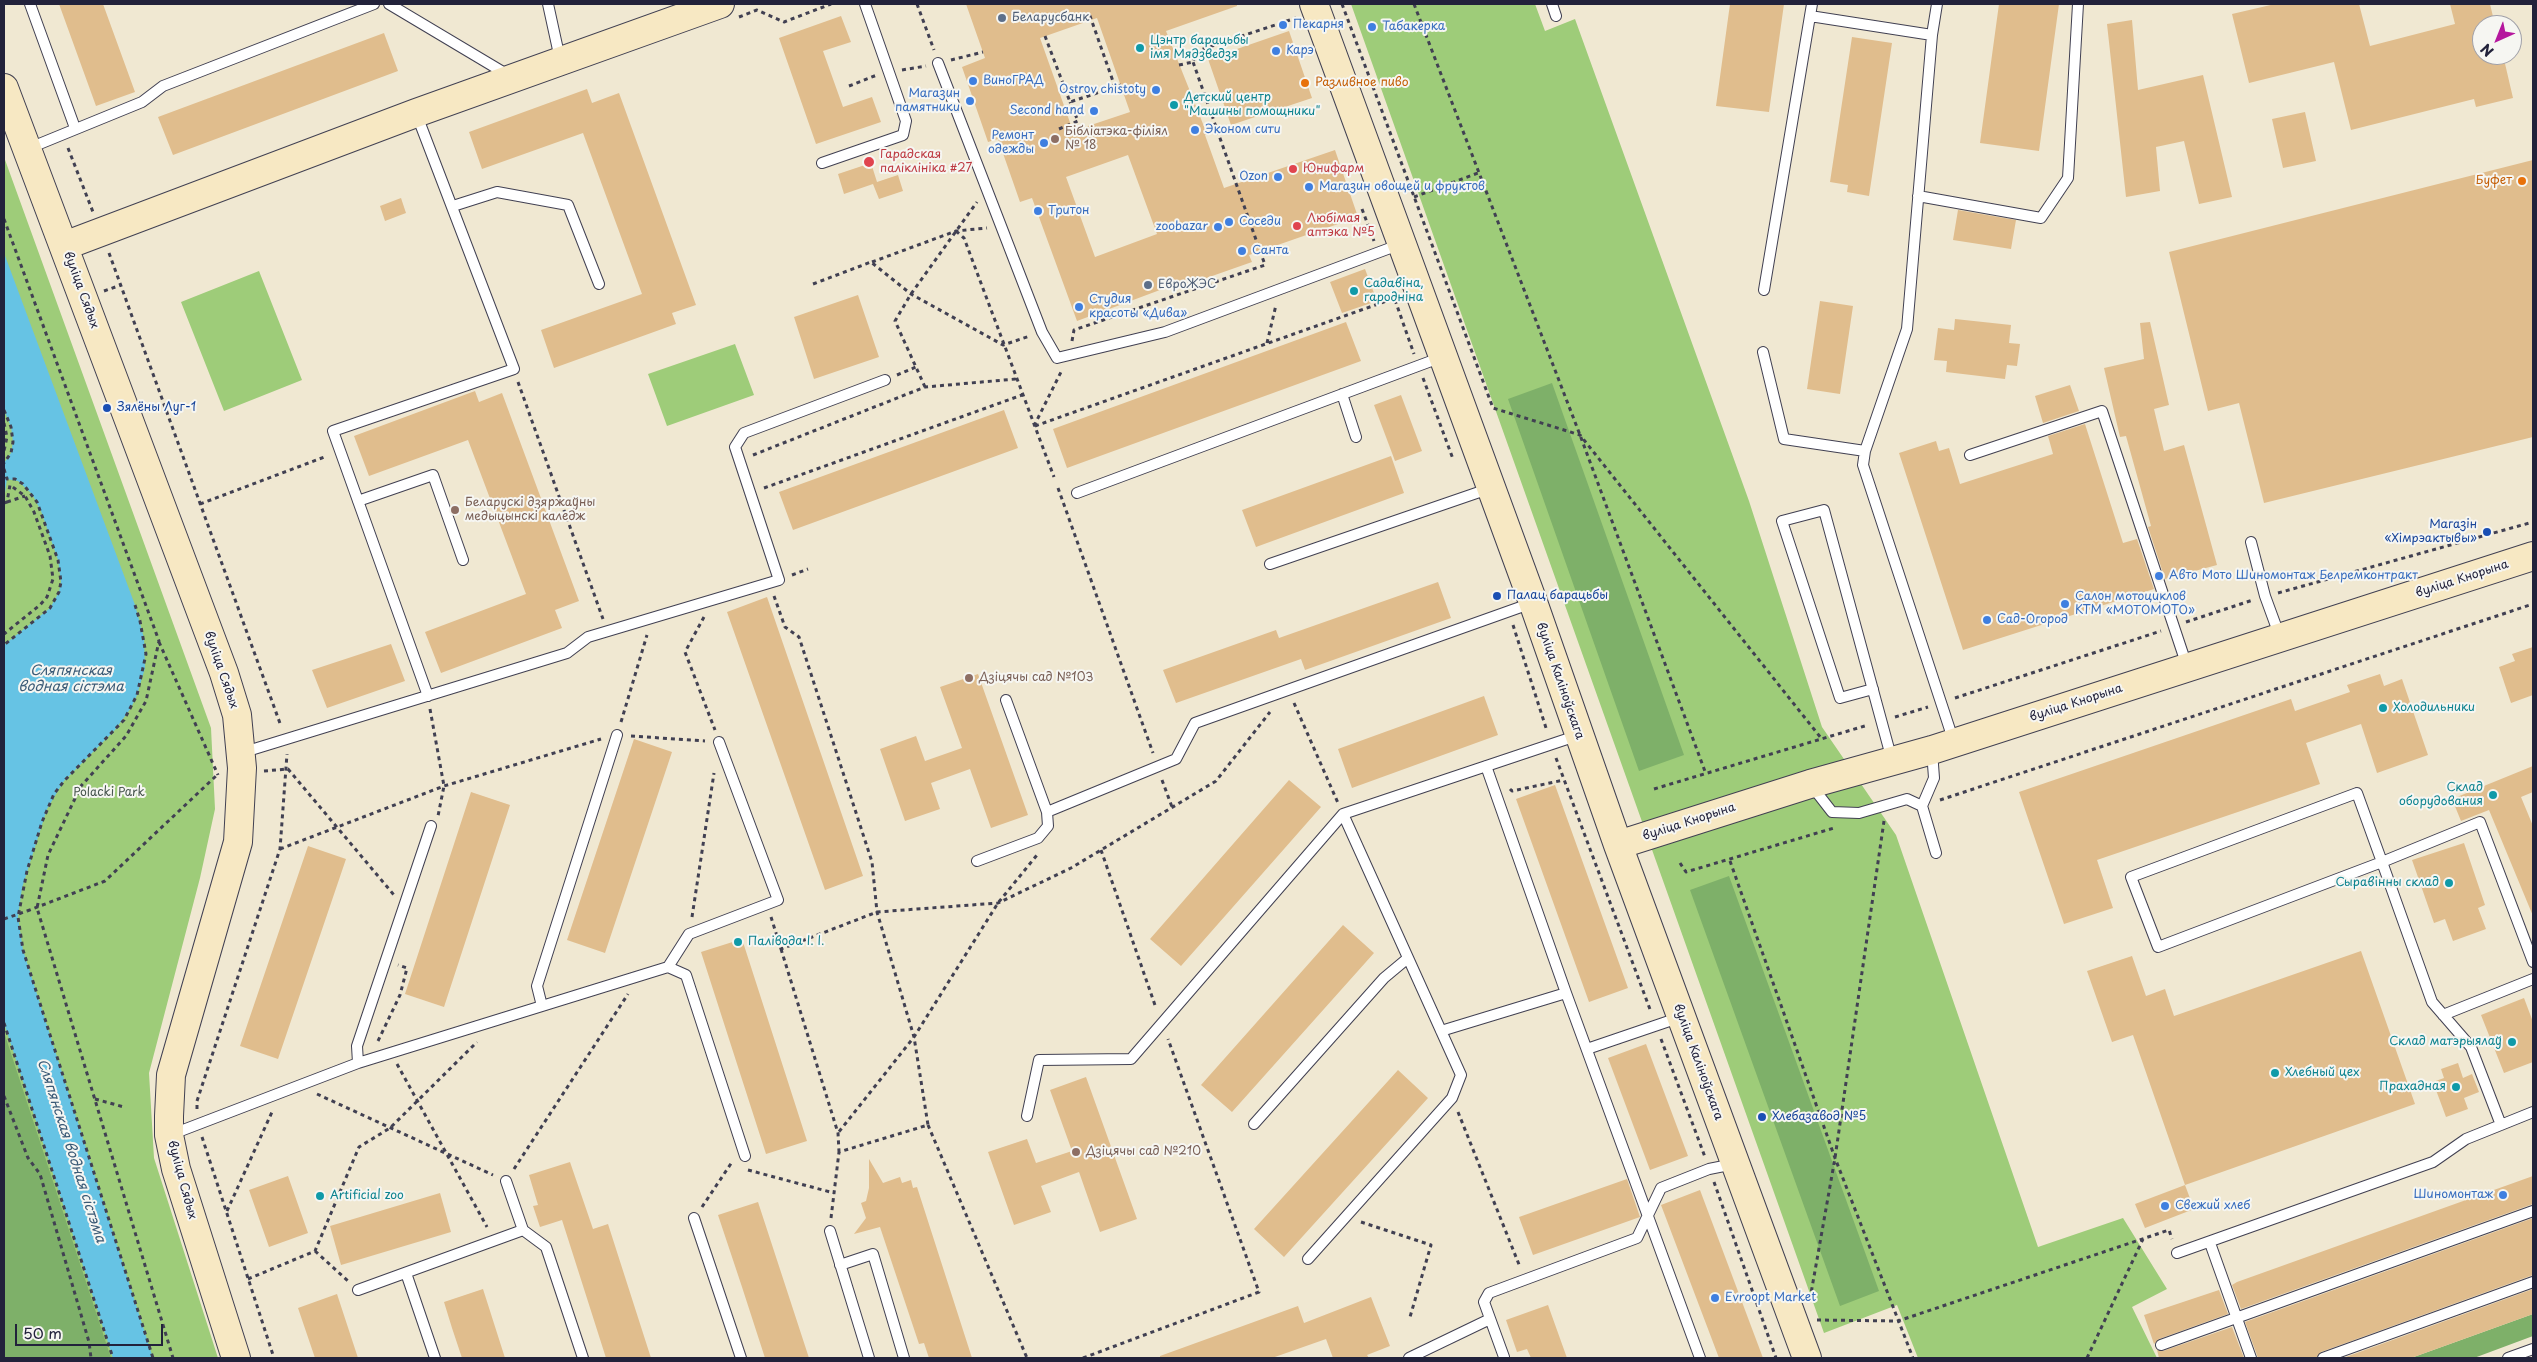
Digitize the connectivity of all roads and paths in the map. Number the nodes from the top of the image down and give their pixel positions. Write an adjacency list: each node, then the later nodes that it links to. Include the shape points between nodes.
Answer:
1 (30, 4): 33 (lane)
2 (374, 4): 33 (lane, via 164,86 142,102)
3 (389, 4): 27 (lane)
4 (548, 4): 23 (lane)
5 (831, 4): 15 (path, via 784,22 757,10)
6 (865, 4): 37 (lane, via 906,121 903,135)
7 (917, 4): 25 (path)
8 (1342, 4): 41 (path)
9 (1414, 4): 38 (path)
10 (1552, 4): 16 (lane)
11 (1812, 4): 17 (lane)
12 (1937, 4): 20 (lane)
13 (2078, 4): 40 (lane, via 2068,178 2041,218)
14 (1301, 11): 19 (path); 24 (path, via 1197,51); 49 (main road, вуліца Каліноўскага)
15 (725, 12): 23 (main road)
16 (1556, 16)
17 (1810, 16): 20 (lane); 55 (lane)
18 (1082, 19): 29 (path, via 1090,16)
19 (1299, 27)
20 (1932, 35): 40 (lane)
21 (1045, 36): 31 (path)
22 (983, 52): 25 (path)
23 (560, 61): 27 (main road)
24 (1193, 62): 26 (path); 58 (path, via 1265,265)
25 (938, 63): 39 (lane)
26 (1179, 65)
27 (514, 78): 32 (main road)
28 (1121, 85): 29 (path)
29 (1115, 87): 31 (path)
30 (4, 88): 36 (main road, вуліца Сядых)
31 (1070, 102): 34 (path, via 1078,122)
32 (416, 113): 43 (lane); 46 (main road)
33 (75, 128): 35 (lane)
34 (1059, 129)
35 (62, 133): 36 (lane); 46 (path)
36 (26, 149): 48 (main road, вуліца Сядых)
37 (822, 163)
38 (1478, 174): 41 (path); 76 (path)
39 (985, 190): 45 (lane); 47 (path)
40 (1918, 196): 79 (lane, via 1907,329)
41 (1414, 197): 76 (path, via 1493,408)
42 (1360, 204): 49 (path)
43 (453, 206): 51 (lane, via 497,192 568,205); 66 (lane)
44 (4, 218): 110 (path)
45 (1000, 227): 47 (path); 63 (lane, via 1042,332 1057,358)
46 (101, 231): 48 (main road); 93 (path)
47 (956, 231): 50 (path); 56 (path); 61 (path, via 964,238)
48 (64, 246): 127 (main road, вуліца Сядых, via 224,673 237,715)
49 (1390, 248): 54 (lane); 64 (main road, вуліца Каліноўскага)
50 (871, 262): 52 (path); 56 (path)
51 (600, 284)
52 (813, 284)
53 (1391, 288): 57 (path)
54 (1280, 290): 60 (path); 63 (lane, via 1165,332)
55 (1764, 290)
56 (911, 294): 61 (path); 65 (path, via 895,321)
57 (1394, 298): 60 (path); 64 (path)
58 (1074, 330)
59 (1022, 339): 61 (path)
60 (1267, 343): 74 (path)
61 (1003, 345): 67 (path)
62 (1763, 352): 79 (lane, via 1784,439)
63 (1070, 354): 74 (path)
64 (1431, 362): 70 (lane); 87 (main road, вуліца Каліноўскага); 87 (path)
65 (916, 367): 68 (path); 69 (path)
66 (514, 369): 80 (lane, via 333,431); 107 (path)
67 (1016, 379): 69 (path); 71 (path)
68 (885, 380): 82 (lane, via 744,433 735,447)
69 (924, 387): 82 (path)
70 (1342, 394): 77 (lane); 89 (lane)
71 (1022, 395): 74 (path); 88 (path)
72 (4, 410): 83 (path, via 13,442)
73 (4, 423): 75 (path)
74 (1034, 426): 85 (path)
75 (5, 435): 78 (path)
76 (1580, 435): 122 (path); 132 (path)
77 (1356, 437)
78 (4, 451)
79 (1865, 451): 117 (lane, via 1862,465)
80 (340, 452): 91 (lane); 93 (path)
81 (1970, 455): 106 (lane, via 2102,411)
82 (740, 461): 88 (lane)
83 (4, 463)
84 (4, 469): 111 (path, via 7,479 23,484 37,502 58,560 61,582 50,608)
85 (1054, 477)
86 (1058, 488): 129 (path)
87 (1479, 492): 98 (lane); 104 (main road, вуліца Каліноўскага)
88 (750, 493): 99 (lane, via 779,580)
89 (1077, 493)
90 (25, 496): 92 (path); 92 (path, via 10,485); 108 (path, via 50,556 53,579 40,605)
91 (358, 501): 97 (lane, via 432,475); 115 (lane)
92 (5, 503)
93 (200, 504): 123 (path)
94 (2533, 522): 100 (path)
95 (2251, 542): 100 (lane)
96 (2533, 556): 109 (main road, вуліца Кнорына)
97 (463, 560)
98 (1270, 564)
99 (770, 583): 101 (lane); 160 (path, via 785,627 799,637 872,862)
100 (2265, 596): 106 (path); 109 (lane)
101 (714, 599): 105 (lane); 124 (path, via 684,652)
102 (2533, 604): 138 (path)
103 (135, 605): 238 (path, via 146,654 137,695 124,720 54,794 27,871 18,917 23,950)
104 (1521, 606): 114 (lane); 121 (main road, вуліца Каліноўскага); 125 (path)
105 (652, 618): 107 (lane); 120 (path)
106 (2173, 626): 112 (lane); 117 (path)
107 (607, 631): 115 (lane, via 588,637 567,653)
108 (4, 634)
109 (2280, 637): 112 (main road, вуліца Кнорына)
110 (159, 641): 119 (path); 159 (path, via 146,701 126,736 81,786 48,855)
111 (4, 645)
112 (2187, 667): 126 (main road, вуліца Кнорына)
113 (1873, 689): 113 (lane, via 1824,510 1782,521 1840,698); 118 (lane)
114 (1288, 690): 129 (lane, via 1195,723 1176,760); 139 (path, via 1216,781); 141 (path)
115 (428, 696): 123 (lane); 136 (path)
116 (1006, 700): 140 (lane)
117 (1942, 703): 118 (path); 126 (lane)
118 (1882, 721): 122 (path); 128 (lane)
119 (197, 729)
120 (617, 735): 124 (path); 136 (path); 171 (lane, via 537,986)
121 (1579, 735): 125 (lane); 147 (main road, вуліца Каліноўскага)
122 (1821, 738): 132 (path)
123 (287, 740): 127 (lane); 131 (path)
124 (719, 742): 157 (lane, via 778,900); 162 (path)
125 (1551, 745): 130 (lane); 134 (path)
126 (1943, 746): 128 (main road, вуліца Кнорына); 138 (lane)
127 (240, 754): 198 (main road, вуліца Сядых, via 238,842 171,1075)
128 (1892, 761): 135 (main road, вуліца Кнорына)
129 (1158, 766): 139 (path); 140 (lane)
130 (1486, 766): 134 (path, via 1512,791); 141 (lane); 170 (lane)
131 (288, 769): 146 (path); 149 (path)
132 (1706, 774): 137 (path)
133 (217, 775): 159 (path, via 105,881)
134 (1564, 780): 174 (path)
135 (1810, 784): 138 (lane, via 1832,812 1859,813 1907,799); 147 (main road, вуліца Кнорына)
136 (444, 786): 146 (path)
137 (1654, 790)
138 (1922, 806): 143 (path); 151 (lane)
139 (1172, 807): 150 (path)
140 (1047, 812): 152 (lane, via 1048,826 1038,838)
141 (1343, 814): 164 (lane); 176 (lane)
142 (1876, 818): 143 (path)
143 (1884, 820): 203 (path)
144 (431, 826): 158 (lane)
145 (1840, 826): 153 (path)
146 (337, 827): 149 (path); 158 (path)
147 (1618, 845): 174 (main road, вуліца Каліноўскага)
148 (1043, 848): 156 (path)
149 (280, 849): 192 (path, via 197,1101)
150 (1101, 850): 156 (path); 176 (path)
151 (1936, 853)
152 (977, 861)
153 (1730, 861): 155 (path, via 1686,872); 203 (path)
154 (2382, 862): 154 (lane, via 2358,793 2131,877 2158,947); 166 (lane, via 2480,822); 172 (lane, via 2432,1002)
155 (1680, 863)
156 (998, 903): 160 (path); 178 (path)
157 (767, 904): 162 (lane); 163 (path)
158 (404, 907): 165 (lane)
159 (37, 908): 161 (path, bridge); 186 (path)
160 (878, 912): 163 (path); 178 (path)
161 (4, 919)
162 (689, 934): 167 (lane)
163 (781, 949): 197 (path)
164 (1408, 958): 177 (lane); 193 (lane, via 1384,978)
165 (386, 960): 179 (path, via 407,968 400,995); 182 (lane, via 357,1046)
166 (2533, 962)
167 (668, 967): 168 (lane); 199 (lane, via 686,975)
168 (640, 976): 171 (lane); 206 (path)
169 (2533, 978): 172 (lane)
170 (1566, 993): 177 (lane); 180 (lane)
171 (542, 1006): 173 (lane)
172 (2443, 1015): 195 (lane, via 2471,1047)
173 (500, 1019): 181 (lane); 187 (path)
174 (1669, 1021): 180 (lane); 205 (main road, вуліца Каліноўскага); 205 (path)
175 (4, 1023): 237 (path)
176 (1162, 1023): 191 (lane, via 1131,1059 1039,1060); 248 (path, via 1259,1292)
177 (1441, 1031): 185 (lane, via 1461,1076)
178 (914, 1037): 194 (path); 197 (path)
179 (376, 1046)
180 (1587, 1048): 210 (lane)
181 (391, 1052): 182 (lane); 187 (path)
182 (358, 1063): 183 (lane)
183 (298, 1085): 192 (lane); 196 (path)
184 (4, 1096): 236 (path, via 28,1158 40,1174)
185 (1452, 1098): 211 (lane); 224 (path)
186 (95, 1099): 189 (path); 239 (path)
187 (418, 1101): 196 (path); 201 (path)
188 (275, 1104): 208 (path)
189 (124, 1107)
190 (2533, 1112): 195 (lane)
191 (1027, 1116)
192 (197, 1123): 198 (lane); 208 (path)
193 (1254, 1124)
194 (928, 1125): 200 (path); 247 (path)
195 (2501, 1125): 217 (lane, via 2466,1139 2432,1162)
196 (390, 1128): 201 (path); 218 (path, via 359,1147)
197 (838, 1133): 200 (path)
198 (169, 1135): 240 (main road, вуліца Сядых, via 176,1169)
199 (741, 1144): 202 (lane); 204 (path)
200 (838, 1152): 207 (path)
201 (447, 1154): 206 (path); 216 (path)
202 (745, 1156)
203 (1835, 1158): 227 (path); 232 (path)
204 (730, 1166): 207 (path); 212 (path)
205 (1722, 1166): 210 (lane, via 1660,1188); 251 (path); 252 (main road, вуліца Каліноўскага)
206 (506, 1181): 213 (lane)
207 (834, 1193): 214 (path)
208 (226, 1211): 223 (path)
209 (2533, 1211): 229 (lane)
210 (1648, 1215): 224 (lane, via 1637,1238); 250 (lane)
211 (1346, 1217): 220 (lane); 228 (path, via 1431,1245)
212 (694, 1218): 244 (lane)
213 (523, 1230): 216 (lane); 243 (lane, via 546,1247)
214 (830, 1231): 221 (lane)
215 (2143, 1239): 219 (path, via 2169,1230); 232 (path); 254 (path)
216 (495, 1241): 222 (lane)
217 (2210, 1243): 219 (lane); 229 (lane)
218 (315, 1251): 223 (path); 226 (path)
219 (2177, 1254)
220 (1308, 1259)
221 (840, 1264): 245 (lane); 246 (lane, via 873,1254)
222 (406, 1273): 226 (lane); 242 (lane)
223 (248, 1279): 241 (path)
224 (1524, 1279): 230 (lane, via 1489,1293 1484,1302)
225 (2533, 1282): 256 (lane)
226 (358, 1290)
227 (1810, 1302)
228 (1410, 1317)
229 (2238, 1318): 233 (lane); 255 (lane)
230 (1490, 1319): 235 (lane); 249 (lane)
231 (1816, 1320): 232 (path)
232 (1898, 1321): 253 (path)
233 (2161, 1345)
234 (2533, 1348): 257 (lane)
235 (1504, 1357)
236 (91, 1358)
237 (113, 1358)
238 (153, 1358)
239 (173, 1358)
240 (236, 1358)
241 (274, 1358)
242 (435, 1358)
243 (583, 1358)
244 (741, 1358)
245 (869, 1358)
246 (904, 1358)
247 (1027, 1358)
248 (1084, 1358)
249 (1409, 1358)
250 (1700, 1358)
251 (1776, 1358)
252 (1807, 1358)
253 (1913, 1358)
254 (2087, 1358)
255 (2251, 1358)
256 (2323, 1358)
257 (2508, 1358)

